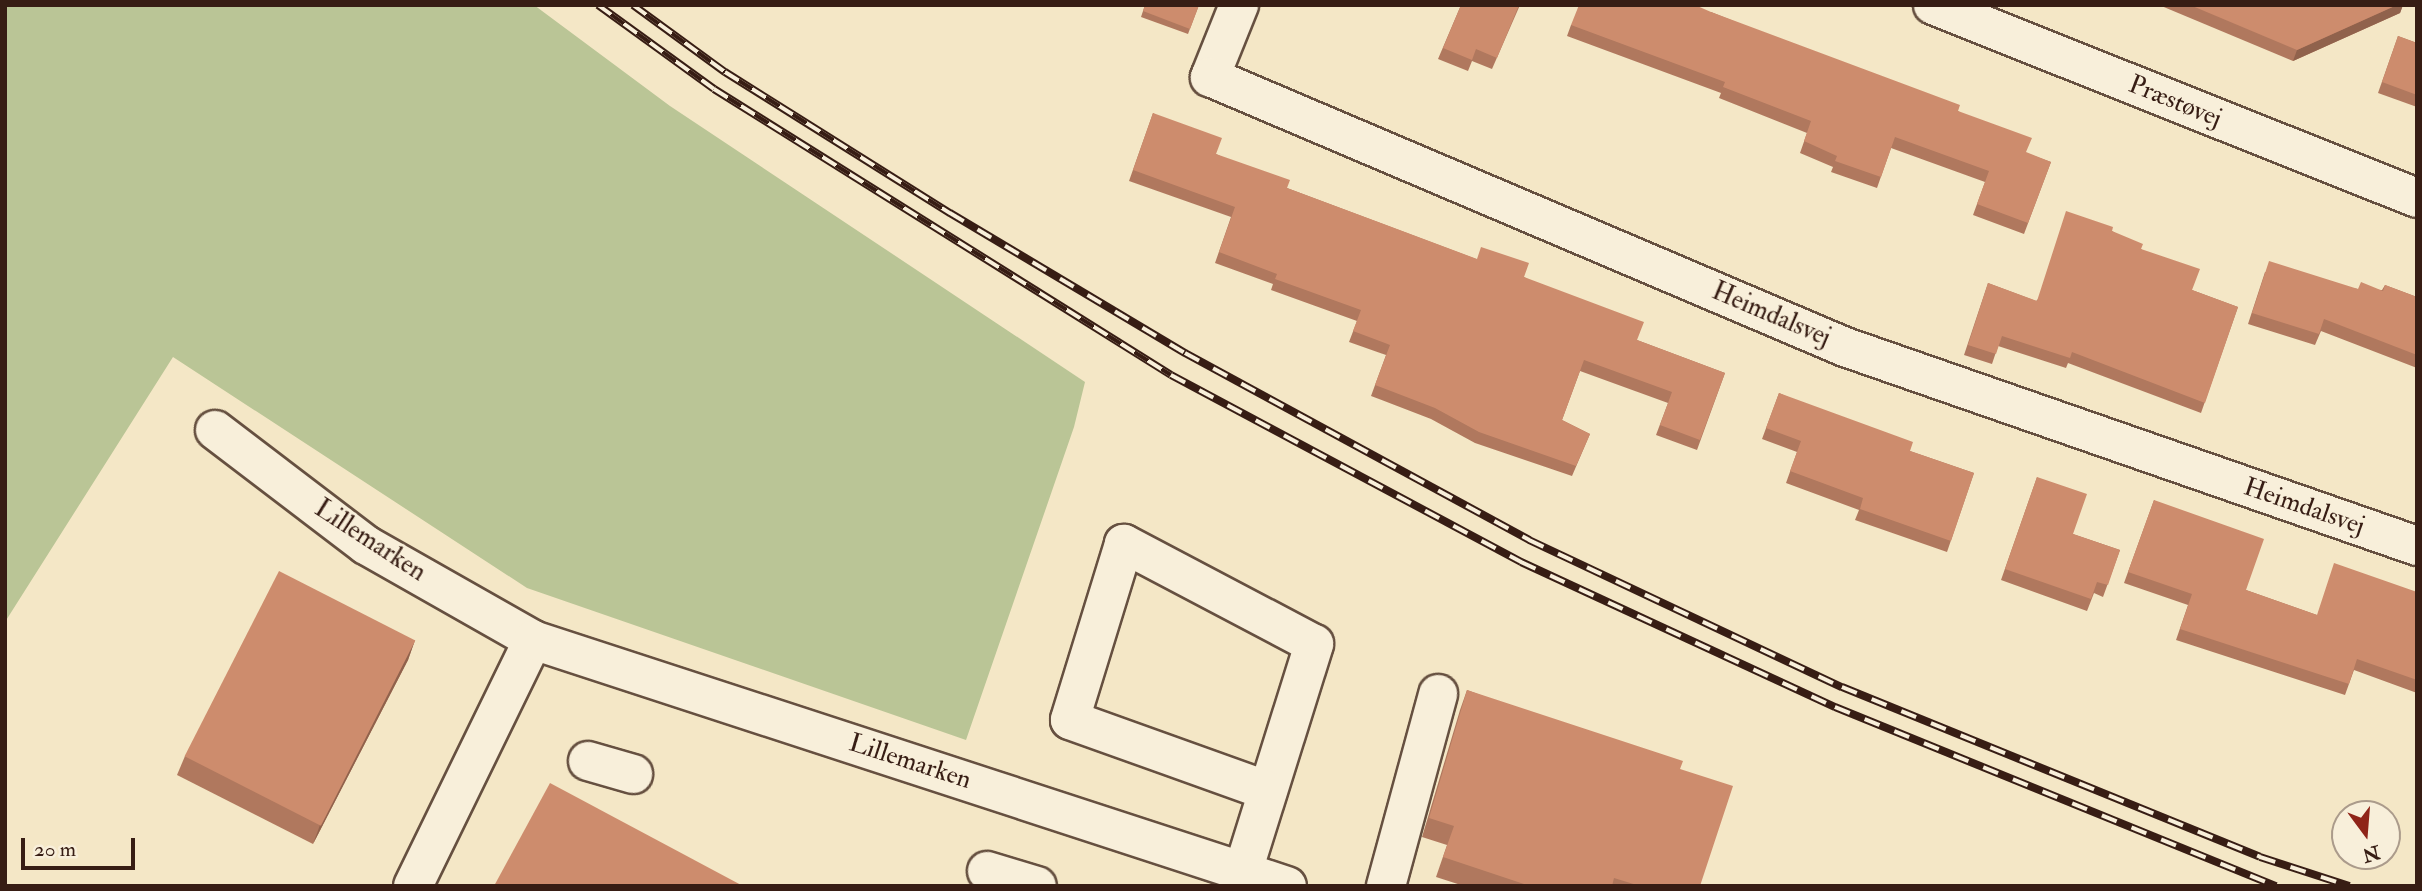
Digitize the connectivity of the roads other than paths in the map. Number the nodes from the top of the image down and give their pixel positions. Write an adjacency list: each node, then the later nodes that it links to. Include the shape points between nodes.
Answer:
1 (1239, 5): 5 (street, Heimdalsvej, via 1210,77 1845,346)
2 (1933, 5): 3 (street, Præstøvej)
3 (2417, 198)
4 (215, 430): 6 (street, Lillemarken, via 366,545)
5 (2417, 546)
6 (533, 639): 12 (street, Lillemarken); 13 (street)
7 (1438, 694): 16 (street)
8 (588, 761): 9 (street)
9 (633, 774)
10 (1268, 791): 10 (street, via 1314,644 1124,544 1070,720); 12 (street)
11 (987, 871): 14 (street)
12 (1243, 871): 15 (street, Lillemarken)
13 (413, 886)
14 (1037, 886)
15 (1287, 886)
16 (1386, 886)

